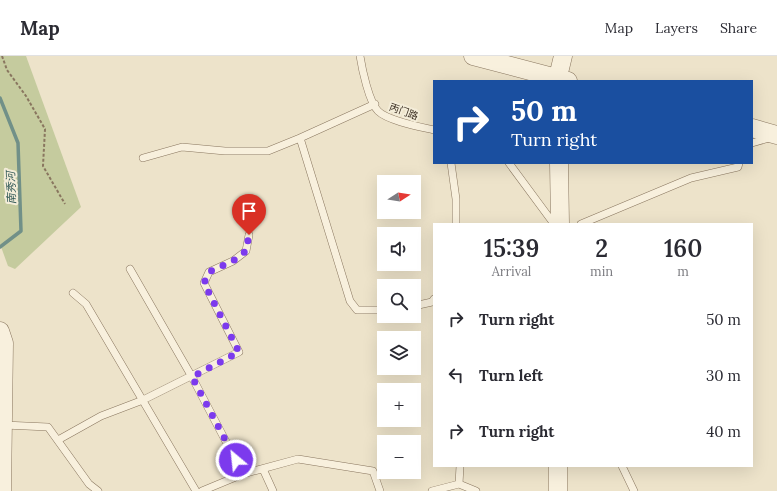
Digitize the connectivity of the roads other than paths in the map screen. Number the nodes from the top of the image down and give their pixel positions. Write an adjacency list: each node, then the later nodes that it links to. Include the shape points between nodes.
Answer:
1 (360, 56): 5 (lane, 丙门路, via 366,87)
2 (473, 56): 4 (street)
3 (563, 56): 4 (street)
4 (561, 80)
5 (375, 104): 7 (lane, 丙门路, via 378,111 404,123); 9 (lane)
6 (753, 128): 8 (street)
7 (433, 130)
8 (777, 135): 10 (lane)
9 (300, 138): 11 (lane, via 268,151 224,151 182,147); 25 (lane, via 350,301 357,310)
10 (753, 143)
11 (143, 158)
12 (451, 164): 16 (lane)
13 (510, 164): 17 (lane)
14 (559, 164): 18 (street)
15 (739, 164): 19 (lane, via 738,167 691,178)
16 (456, 223)
17 (553, 223)
18 (560, 223)
19 (583, 223)
20 (249, 235): 27 (lane, via 246,251 233,261 209,272 204,283 239,352)
21 (130, 269): 27 (lane)
22 (73, 294): 28 (lane, via 86,304)
23 (433, 300): 24 (lane)
24 (421, 304)
25 (377, 310)
26 (0, 331): 29 (street, via 4,343)
27 (192, 377): 28 (lane); 35 (lane)
28 (143, 400): 30 (lane, via 101,416); 40 (lane)
29 (3, 425): 30 (lane, via 48,426); 38 (street)
30 (58, 440): 39 (lane, via 89,484)
31 (460, 467): 36 (lane)
32 (558, 467): 46 (street)
33 (622, 467): 47 (lane)
34 (263, 469): 35 (lane); 42 (lane); 43 (lane, via 298,459 373,471)
35 (243, 474): 41 (lane)
36 (459, 484): 37 (lane); 45 (lane)
37 (444, 489): 44 (lane)
38 (2, 491)
39 (98, 491)
40 (196, 491)
41 (202, 491)
42 (273, 491)
43 (380, 491)
44 (432, 491)
45 (476, 491)
46 (558, 491)
47 (634, 491)

